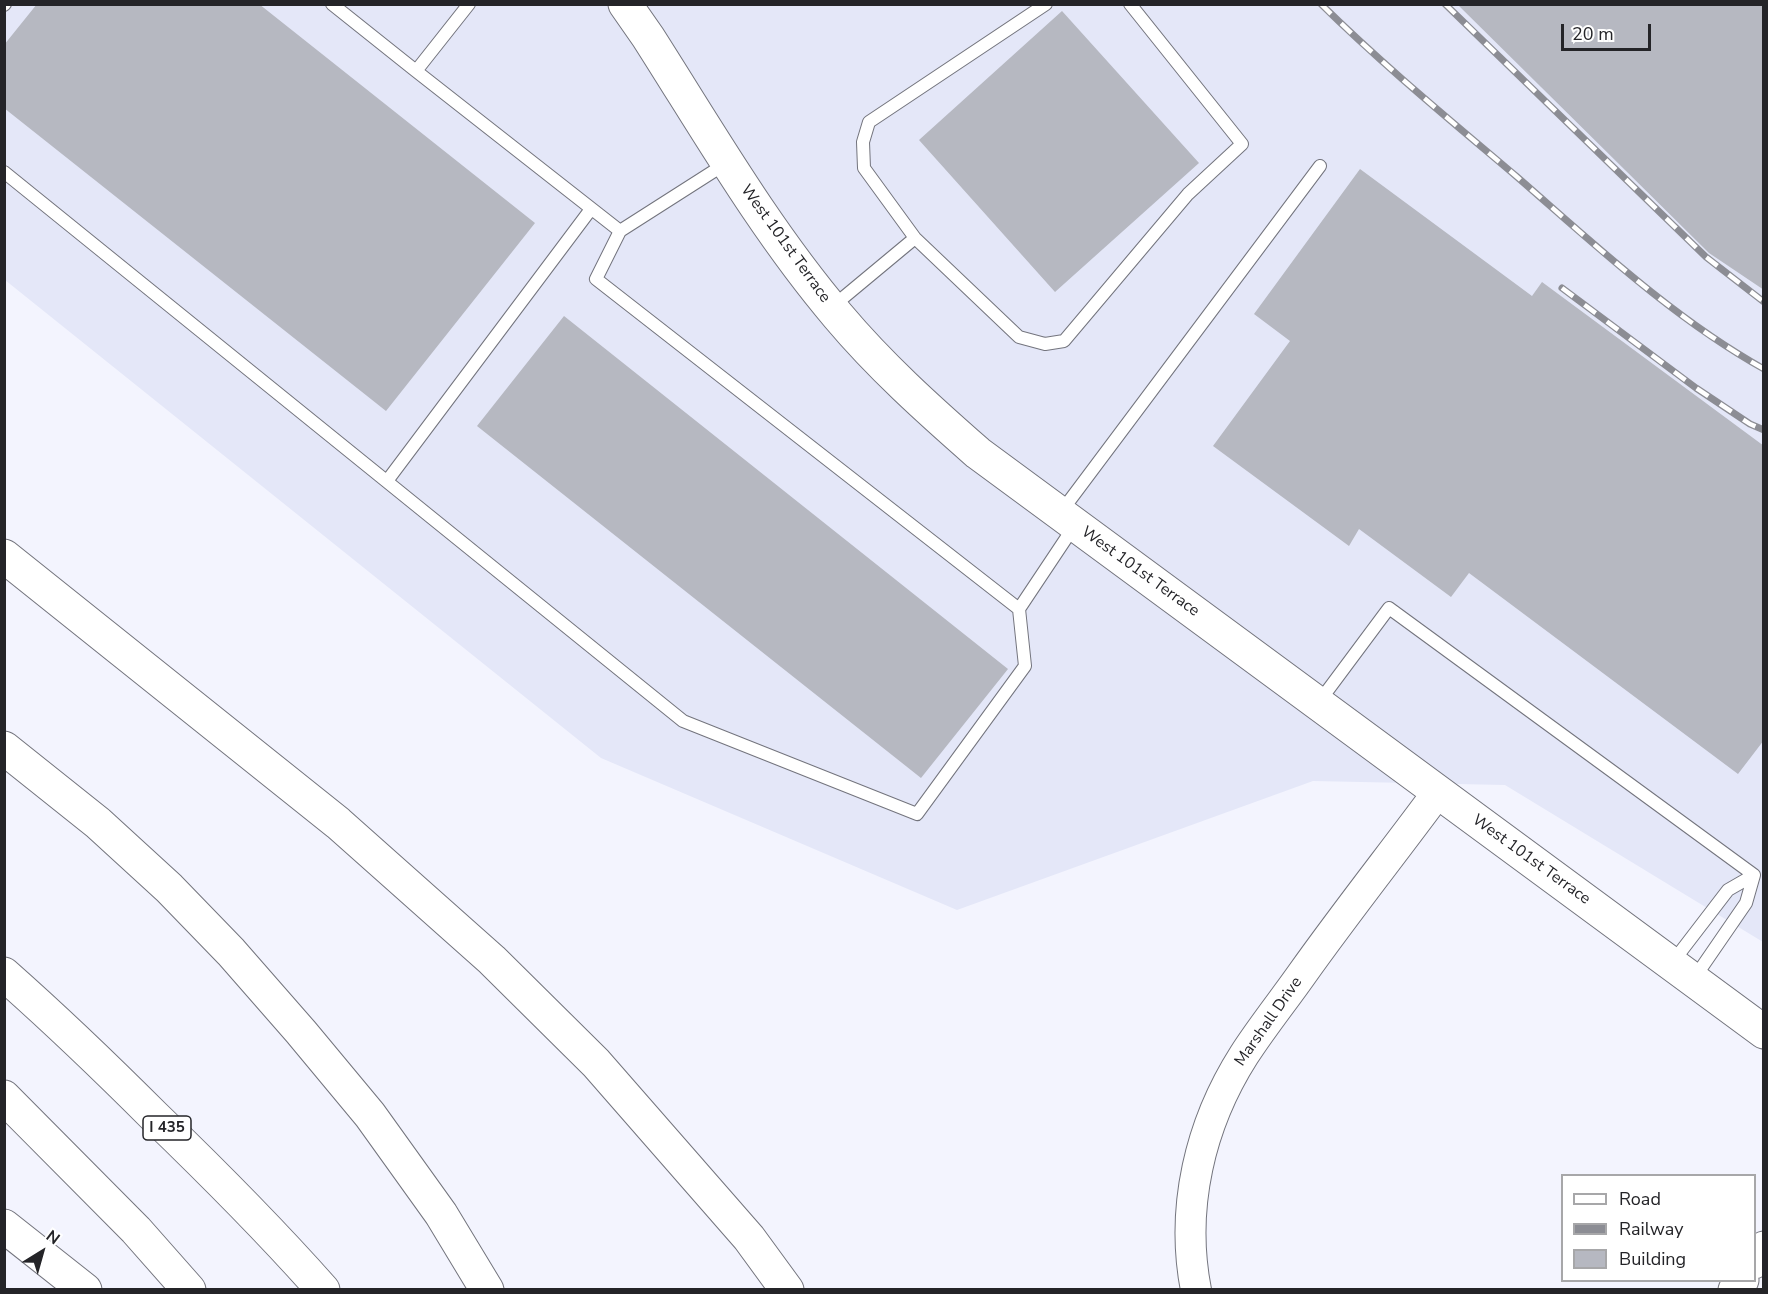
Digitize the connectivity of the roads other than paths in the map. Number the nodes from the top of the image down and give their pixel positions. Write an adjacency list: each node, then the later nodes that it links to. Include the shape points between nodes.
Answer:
1 (332, 4): 6 (lane)
2 (469, 4): 6 (lane)
3 (625, 4): 7 (main road, West 101st Terrace)
4 (1046, 4): 12 (lane, via 869,122 863,142 864,168)
5 (1130, 4): 12 (lane, via 1242,144 1188,194 1064,341 1045,344 1019,337)
6 (416, 71): 10 (lane)
7 (728, 162): 11 (lane); 13 (main road, West 101st Terrace, via 785,249)
8 (1320, 166): 15 (lane)
9 (4, 172): 14 (lane)
10 (591, 209): 11 (lane); 14 (lane)
11 (620, 231): 17 (lane, via 596,279)
12 (915, 238): 13 (lane)
13 (831, 308): 15 (main road, West 101st Terrace, via 910,392 978,453)
14 (387, 481): 17 (lane, via 683,721 917,814 1025,666)
15 (1068, 519): 17 (lane); 18 (main road, West 101st Terrace)
16 (4, 556): 31 (main road, via 338,823 492,960 596,1063 748,1238)
17 (1018, 609)
18 (1318, 703): 20 (main road, West 101st Terrace); 21 (lane, via 1389,609)
19 (4, 748): 30 (main road, via 105,830 169,888 238,960 370,1115 441,1214)
20 (1438, 792): 22 (main road, West 101st Terrace); 32 (street, Marshall Drive, via 1244,1054 1227,1084 1197,1162 1191,1246)
21 (1754, 875): 22 (lane, via 1746,903); 22 (lane, via 1728,890)
22 (1682, 972): 24 (main road, West 101st Terrace)
23 (4, 974): 29 (main road, I 435, via 56,1019 176,1137)
24 (1764, 1032)
25 (4, 1097): 28 (main road, via 136,1230)
26 (4, 1226): 27 (main road)
27 (85, 1290)
28 (189, 1290)
29 (323, 1290)
30 (487, 1290)
31 (787, 1290)
32 (1196, 1290)

